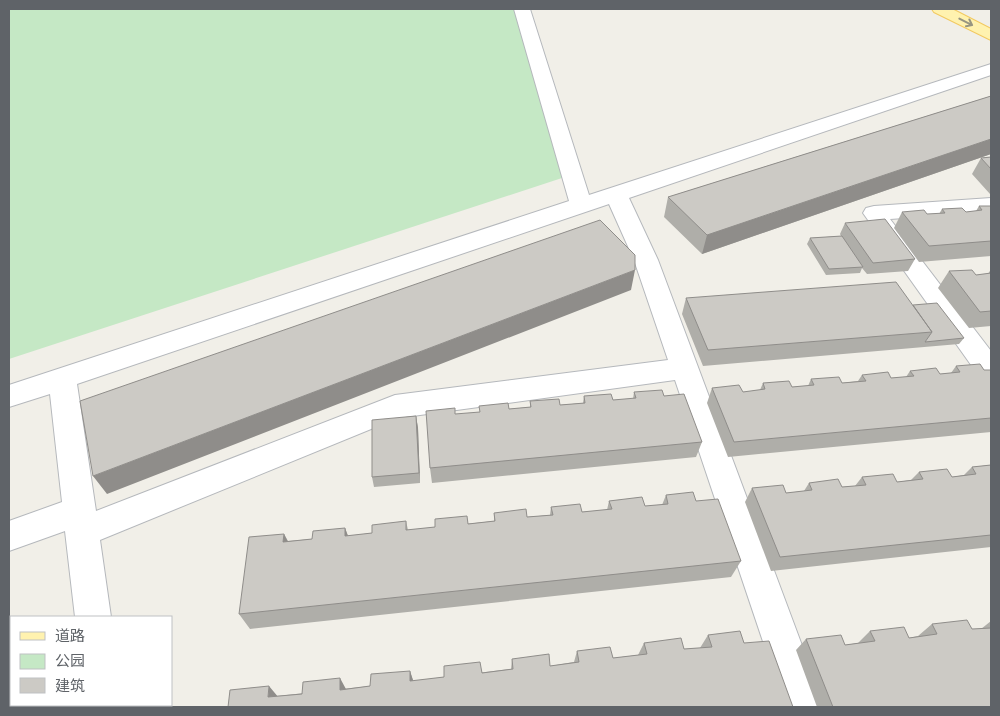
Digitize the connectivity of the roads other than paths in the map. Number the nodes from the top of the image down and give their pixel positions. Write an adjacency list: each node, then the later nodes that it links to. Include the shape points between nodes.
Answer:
1 (522, 9): 9 (street)
2 (940, 9): 5 (main road, one-way to 5)
3 (969, 9): 4 (main road)
4 (991, 20)
5 (991, 35)
6 (991, 69): 7 (street)
7 (616, 194): 9 (street); 10 (street, via 646,260)
8 (991, 205): 11 (street, via 874,213)
9 (581, 206): 12 (street)
10 (685, 368): 14 (street, via 396,407); 17 (street)
11 (991, 371)
12 (62, 378): 13 (street); 14 (street)
13 (9, 396)
14 (81, 522): 15 (street); 16 (street)
15 (9, 536)
16 (93, 616)
17 (806, 707)

